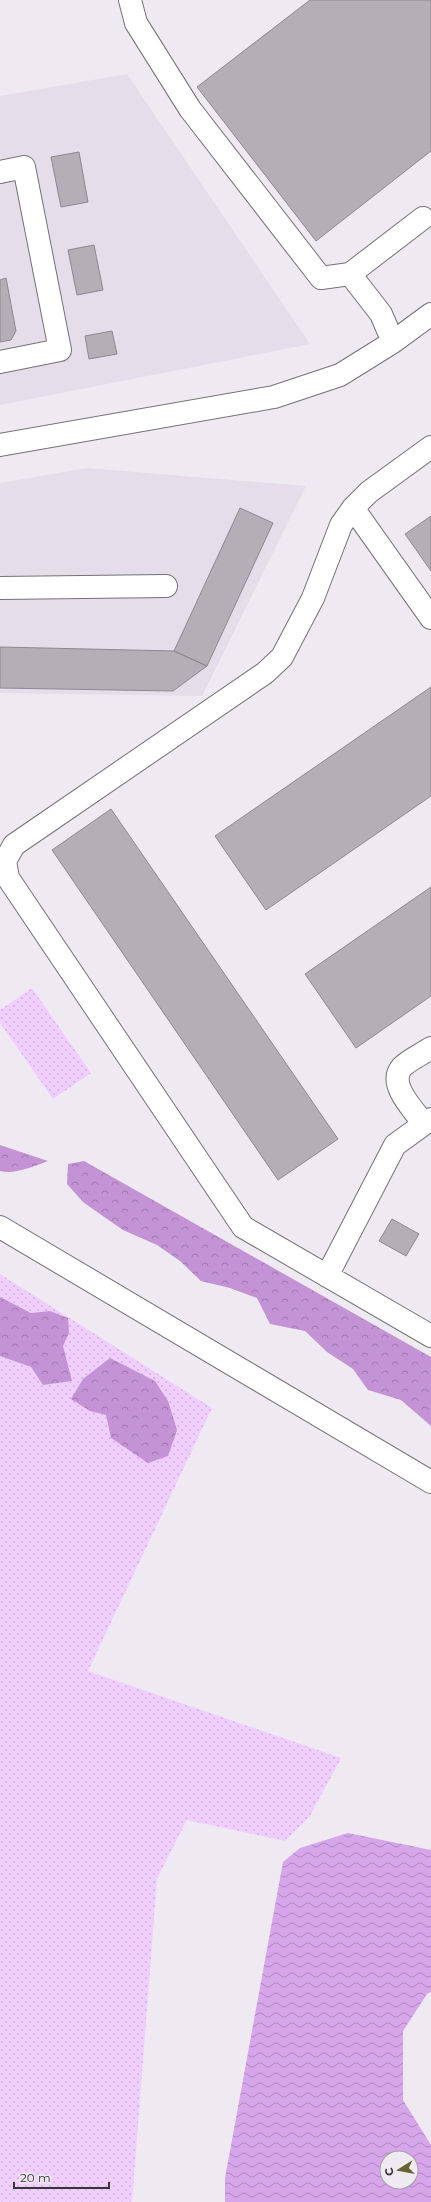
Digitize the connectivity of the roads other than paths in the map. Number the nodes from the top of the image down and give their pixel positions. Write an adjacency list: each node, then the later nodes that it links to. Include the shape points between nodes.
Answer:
1 (130, 0): 4 (main road, via 136,23 190,109 321,278)
2 (0, 172): 7 (main road, via 24,167 60,350)
3 (423, 218): 4 (main road)
4 (350, 274): 6 (main road, via 381,314)
5 (431, 314): 6 (main road)
6 (393, 342): 8 (main road, via 340,375 274,397)
7 (0, 362)
8 (0, 445)
9 (431, 448): 10 (main road, via 369,492)
10 (353, 508): 13 (main road); 17 (main road, via 341,525 313,598 282,656 265,673 14,845 5,861 8,878 243,1227)
11 (166, 586): 12 (main road)
12 (0, 588)
13 (431, 618)
14 (431, 1048): 15 (main road, via 402,1067 397,1076 398,1087)
15 (427, 1122): 17 (main road, via 395,1145)
16 (0, 1227): 19 (main road)
17 (327, 1276): 18 (main road)
18 (431, 1336)
19 (431, 1482)

